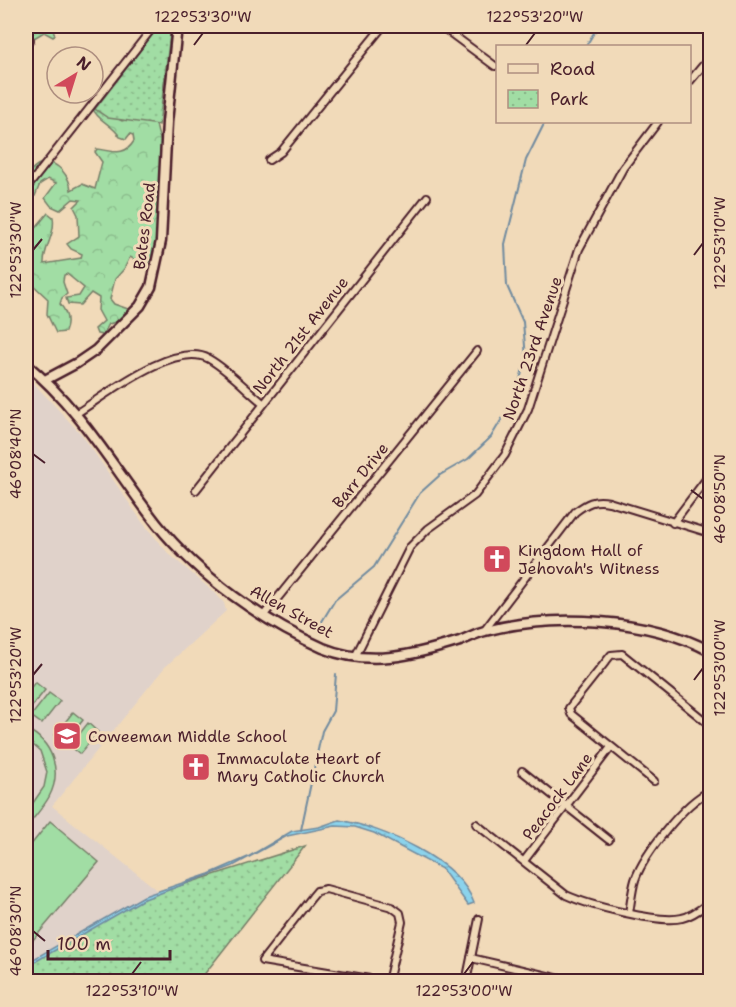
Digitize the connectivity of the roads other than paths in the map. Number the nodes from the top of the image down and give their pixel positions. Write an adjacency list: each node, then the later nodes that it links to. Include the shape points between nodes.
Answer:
1 (154, 26): 10 (street)
2 (177, 26): 14 (street, Bates Road, via 166,122 161,241 151,287 140,306 96,350)
3 (383, 26): 9 (street, via 281,152)
4 (441, 26): 6 (street)
5 (711, 57): 7 (street)
6 (495, 66)
7 (691, 80)
8 (657, 123): 24 (street, North 23rd Avenue, via 623,168 579,249 528,409 505,455 475,495 410,547)
9 (269, 160)
10 (26, 189)
11 (427, 197): 15 (street, North 21st Avenue)
12 (477, 351): 21 (street, Barr Drive)
13 (26, 364): 14 (street, Allen Street)
14 (45, 380): 16 (street, Allen Street)
15 (263, 403): 16 (street, via 207,358 182,355 142,372); 18 (street, North 21st Avenue)
16 (76, 413): 21 (street, Allen Street, via 184,556)
17 (711, 474): 19 (street)
18 (196, 490)
19 (673, 523): 20 (street); 22 (street, via 609,502 586,503)
20 (711, 533)
21 (264, 615): 24 (street, Allen Street, via 323,648)
22 (484, 631): 23 (street, Allen Street, via 544,621 627,625 685,638); 24 (street, Allen Street, via 386,659)
23 (711, 651)
24 (355, 657)
25 (711, 725): 26 (street, Peacock Lane, via 617,652 569,708)
26 (611, 747): 28 (street, Peacock Lane); 30 (street, Peacock Lane)
27 (522, 771): 30 (street)
28 (654, 781)
29 (711, 791): 35 (street, via 700,795 683,812 648,857 635,880)
30 (565, 806): 32 (street); 33 (street, Peacock Lane)
31 (477, 824): 33 (street)
32 (609, 840)
33 (524, 861): 35 (street, via 566,895)
34 (711, 902): 35 (street, via 683,918 670,920)
35 (628, 913)
36 (479, 919): 37 (street)
37 (471, 958): 39 (street); 40 (street)
38 (388, 981): 38 (street, via 262,961 317,891 326,889 392,907 400,913 402,922)
39 (466, 981)
40 (574, 981)

